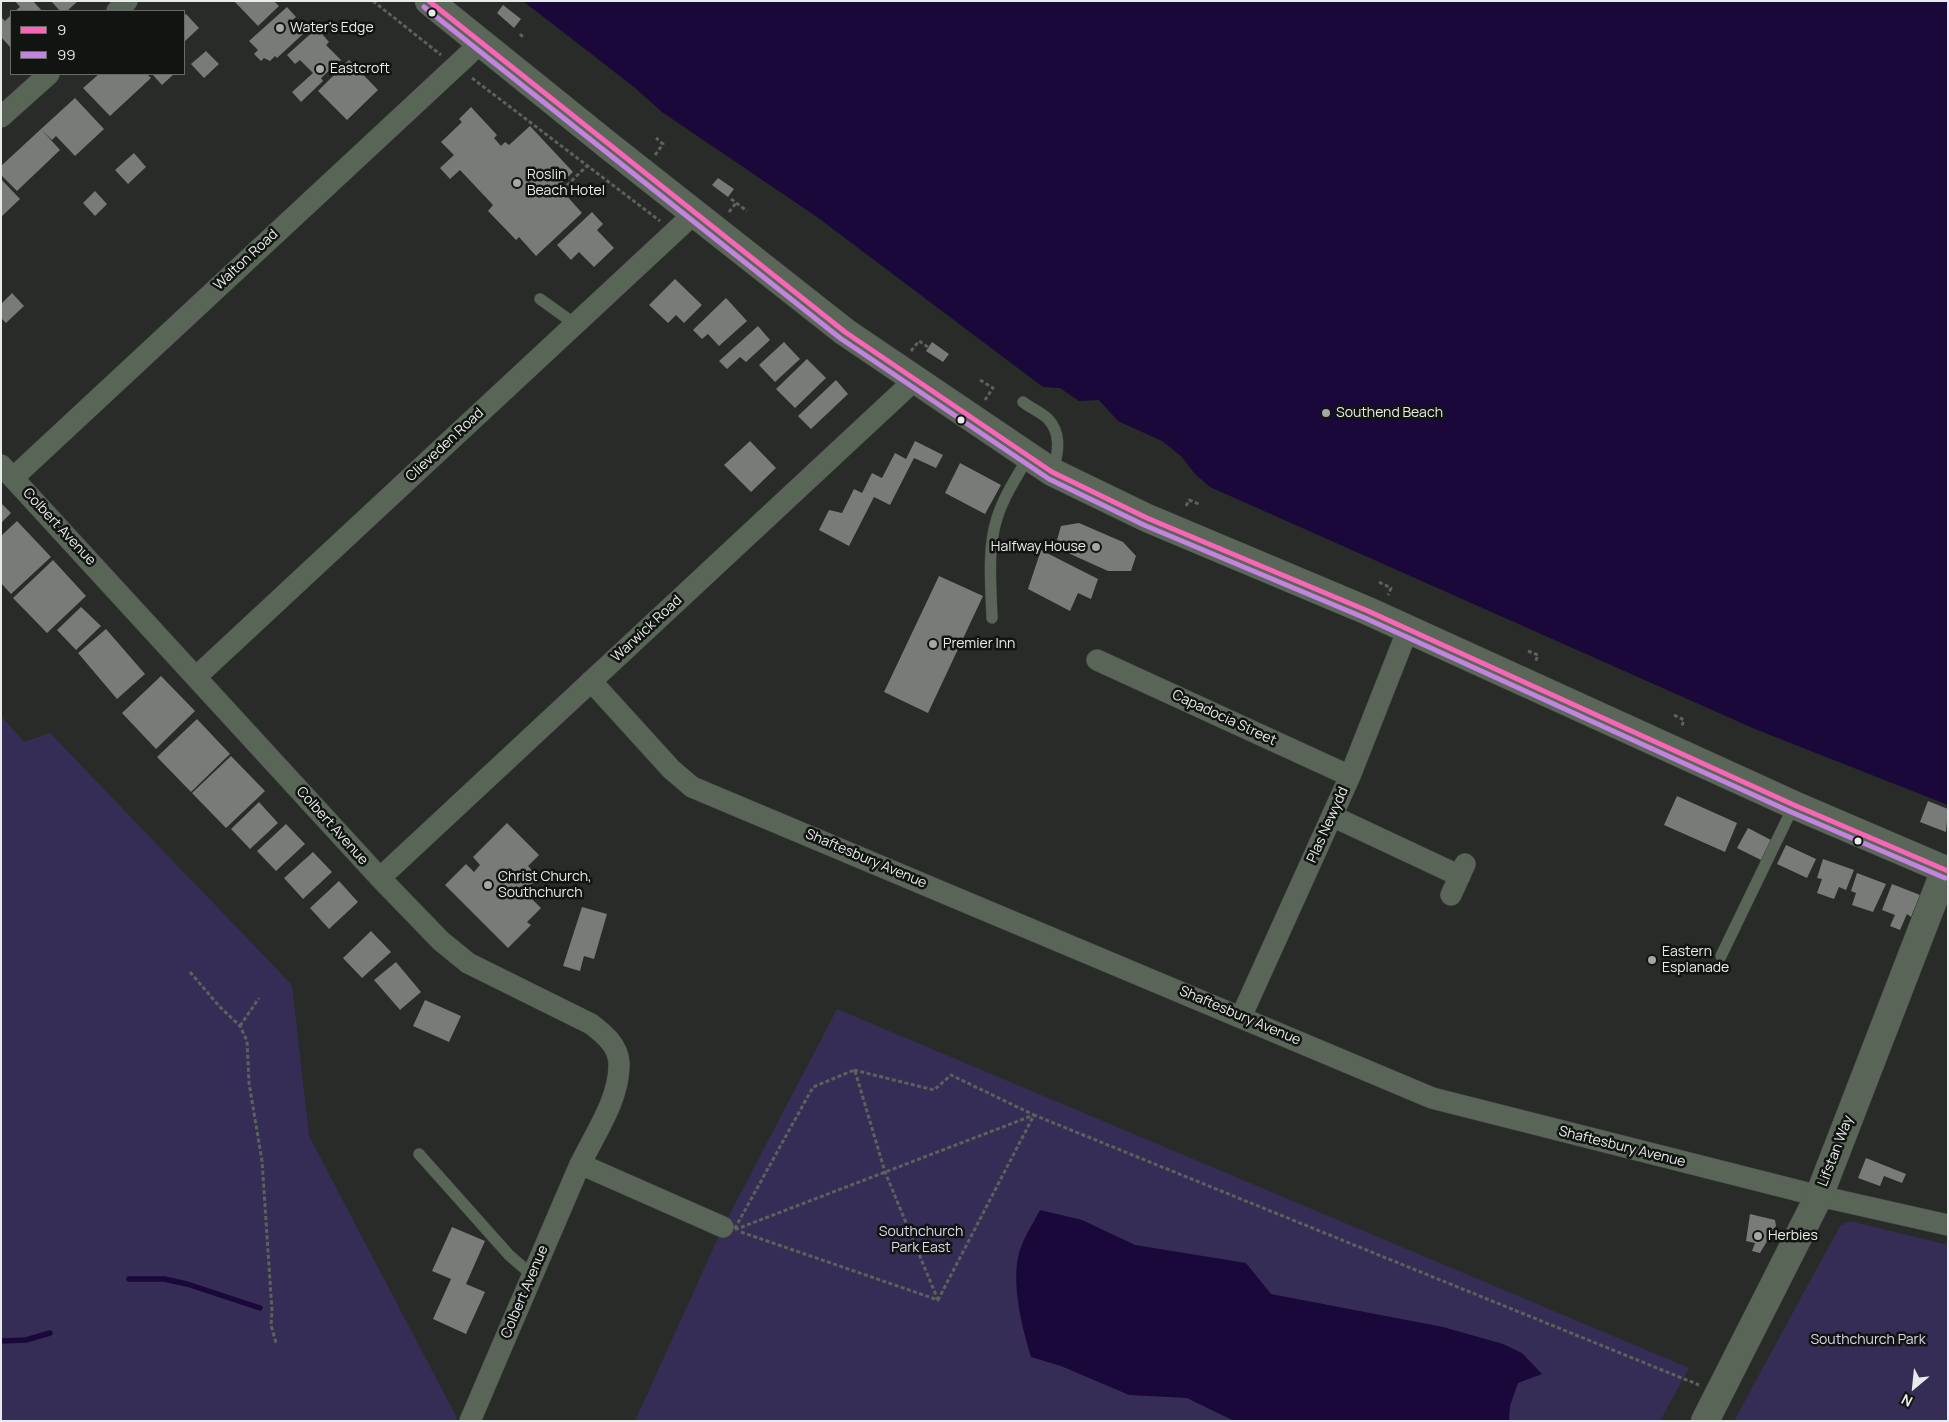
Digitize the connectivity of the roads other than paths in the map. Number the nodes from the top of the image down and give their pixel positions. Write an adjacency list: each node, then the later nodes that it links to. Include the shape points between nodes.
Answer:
1 (128, 1): 3 (street)
2 (429, 1): 4 (main road)
3 (118, 10)
4 (479, 42): 7 (main road); 13 (street, Walton Road)
5 (48, 75): 6 (street)
6 (1, 117)
7 (692, 212): 9 (street, Clieveden Road, via 675,232); 10 (main road, via 845,332)
8 (540, 299): 9 (lane)
9 (575, 324): 18 (street, Clieveden Road)
10 (916, 367): 12 (main road); 19 (street, Warwick Road, via 905,388)
11 (1023, 402): 14 (lane, via 1052,425 1059,455)
12 (1029, 456): 14 (main road); 15 (lane, via 997,518 991,569)
13 (7, 471): 18 (street, Colbert Avenue)
14 (1052, 472): 16 (main road, via 1147,518)
15 (992, 618)
16 (1408, 629): 20 (street, Plas Newydd); 21 (main road)
17 (1097, 660): 20 (street, Capadocia Street)
18 (196, 677): 24 (street, Colbert Avenue)
19 (591, 681): 24 (street, Warwick Road); 27 (street, Shaftesbury Avenue, via 671,769 692,787)
20 (1350, 776): 22 (street, Plas Newydd)
21 (1794, 804): 23 (main road); 26 (lane)
22 (1332, 816): 25 (street); 27 (street, Plas Newydd)
23 (1946, 871): 30 (street, Lifstan Way)
24 (380, 878): 29 (street, Colbert Avenue, via 459,957 591,1024 606,1036 618,1054 618,1079)
25 (1459, 878)
26 (1721, 956)
27 (1241, 1017): 30 (street, Shaftesbury Avenue, via 1440,1100)
28 (419, 1154): 33 (lane, via 509,1255)
29 (580, 1164): 32 (street); 33 (street, Colbert Avenue)
30 (1819, 1196): 31 (street, Shaftesbury Avenue); 35 (street, Lifstan Way)
31 (1948, 1225)
32 (729, 1229)
33 (532, 1275): 34 (street, Colbert Avenue)
34 (470, 1421)
35 (1705, 1421)

